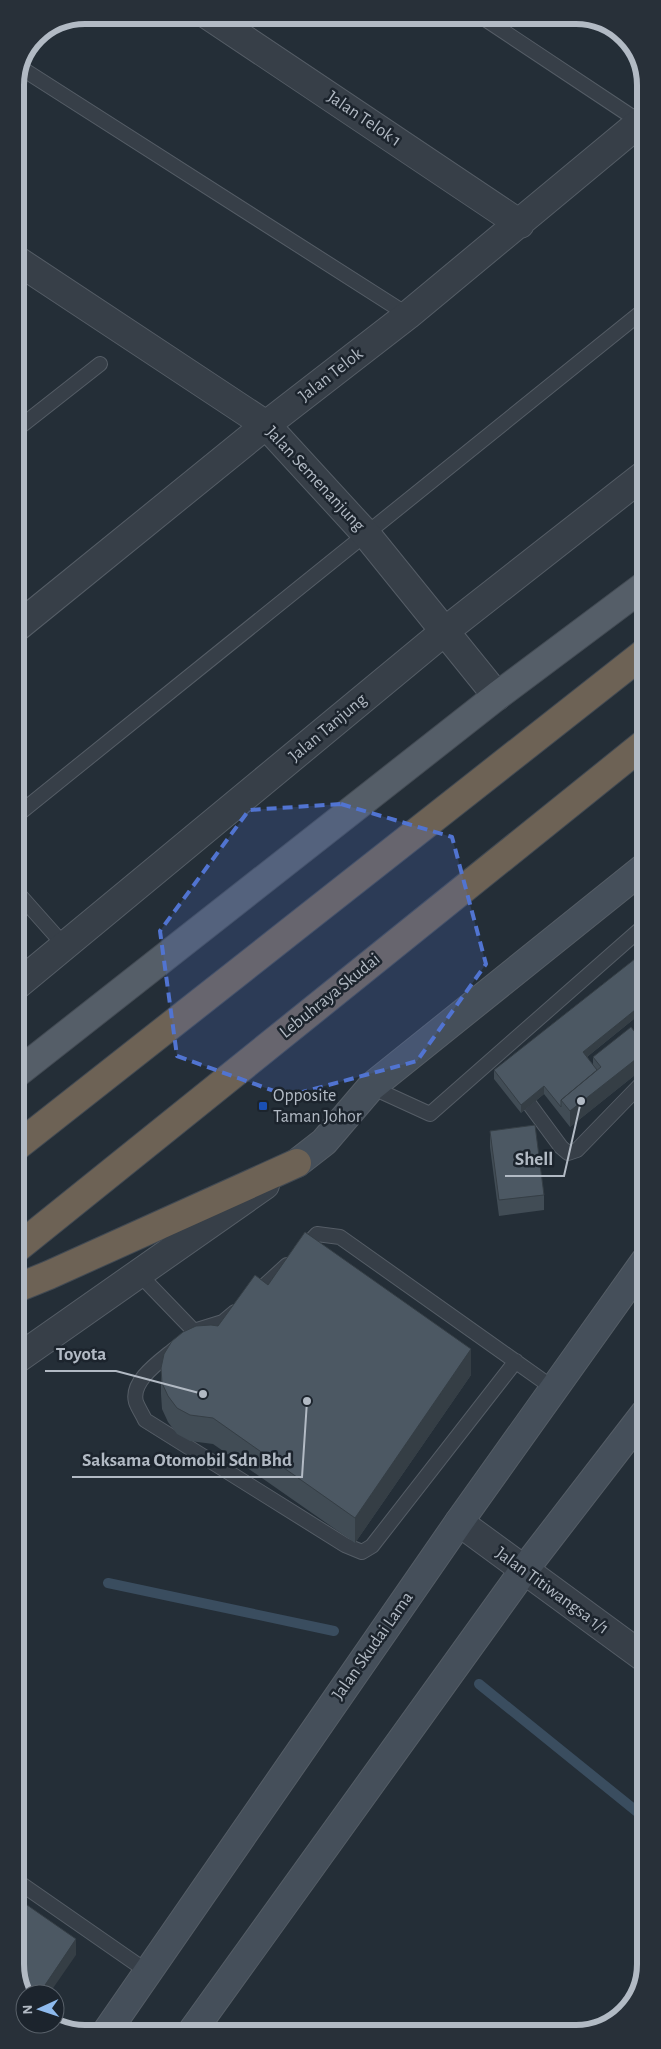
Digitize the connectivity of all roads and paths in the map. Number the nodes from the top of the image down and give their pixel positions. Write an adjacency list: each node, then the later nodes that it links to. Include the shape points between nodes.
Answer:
1 (221, 24): 6 (street, Jalan Telok 1)
2 (493, 24): 4 (lane)
3 (26, 71): 8 (lane)
4 (637, 118)
5 (637, 125): 6 (street, Jalan Telok)
6 (520, 224): 8 (street, Jalan Telok)
7 (24, 265): 12 (street, Jalan Semenanjung)
8 (408, 314): 12 (street, Jalan Telok)
9 (637, 316): 14 (lane)
10 (100, 364): 11 (lane)
11 (24, 424)
12 (266, 425): 14 (street, Jalan Semenanjung); 16 (street, Jalan Telok)
13 (637, 480): 17 (street, Jalan Tanjung)
14 (366, 534): 17 (street, Jalan Semenanjung); 21 (lane)
15 (637, 591): 19 (main road)
16 (24, 622)
17 (445, 631): 19 (street, Jalan Semenanjung); 25 (street, Jalan Tanjung)
18 (637, 659): 33 (highway)
19 (497, 696): 28 (main road)
20 (637, 749): 35 (highway, Lebuhraya Skudai)
21 (24, 810)
22 (637, 873): 30 (street)
23 (24, 901): 25 (lane)
24 (637, 933): 27 (lane)
25 (64, 945): 26 (street, Jalan Tanjung)
26 (24, 979)
27 (495, 1058): 29 (lane); 30 (lane, via 430,1114)
28 (24, 1068)
29 (505, 1070)
30 (371, 1087): 34 (street, via 324,1142)
31 (637, 1088): 32 (lane, via 577,1150 568,1153)
32 (530, 1105)
33 (24, 1141)
34 (297, 1163): 37 (street); 38 (highway)
35 (24, 1243)
36 (637, 1272): 42 (street, Jalan Skudai Lama)
37 (138, 1273): 39 (lane); 40 (street)
38 (24, 1285)
39 (194, 1331): 41 (lane, via 223,1322 317,1234 323,1234 340,1237); 41 (lane, via 138,1386 136,1401 145,1420 345,1545 362,1552 372,1546)
40 (24, 1354)
41 (516, 1361): 42 (lane)
42 (553, 1388): 44 (street, Jalan Skudai Lama)
43 (637, 1423): 45 (street)
44 (459, 1522): 45 (street, Jalan Titiwangsa 1/1); 48 (street, Jalan Skudai Lama)
45 (524, 1570): 46 (street, Jalan Titiwangsa 1/1); 50 (street)
46 (637, 1652)
47 (24, 1886): 48 (lane)
48 (148, 1972): 49 (street, Jalan Skudai Lama)
49 (111, 2025)
50 (197, 2025)

